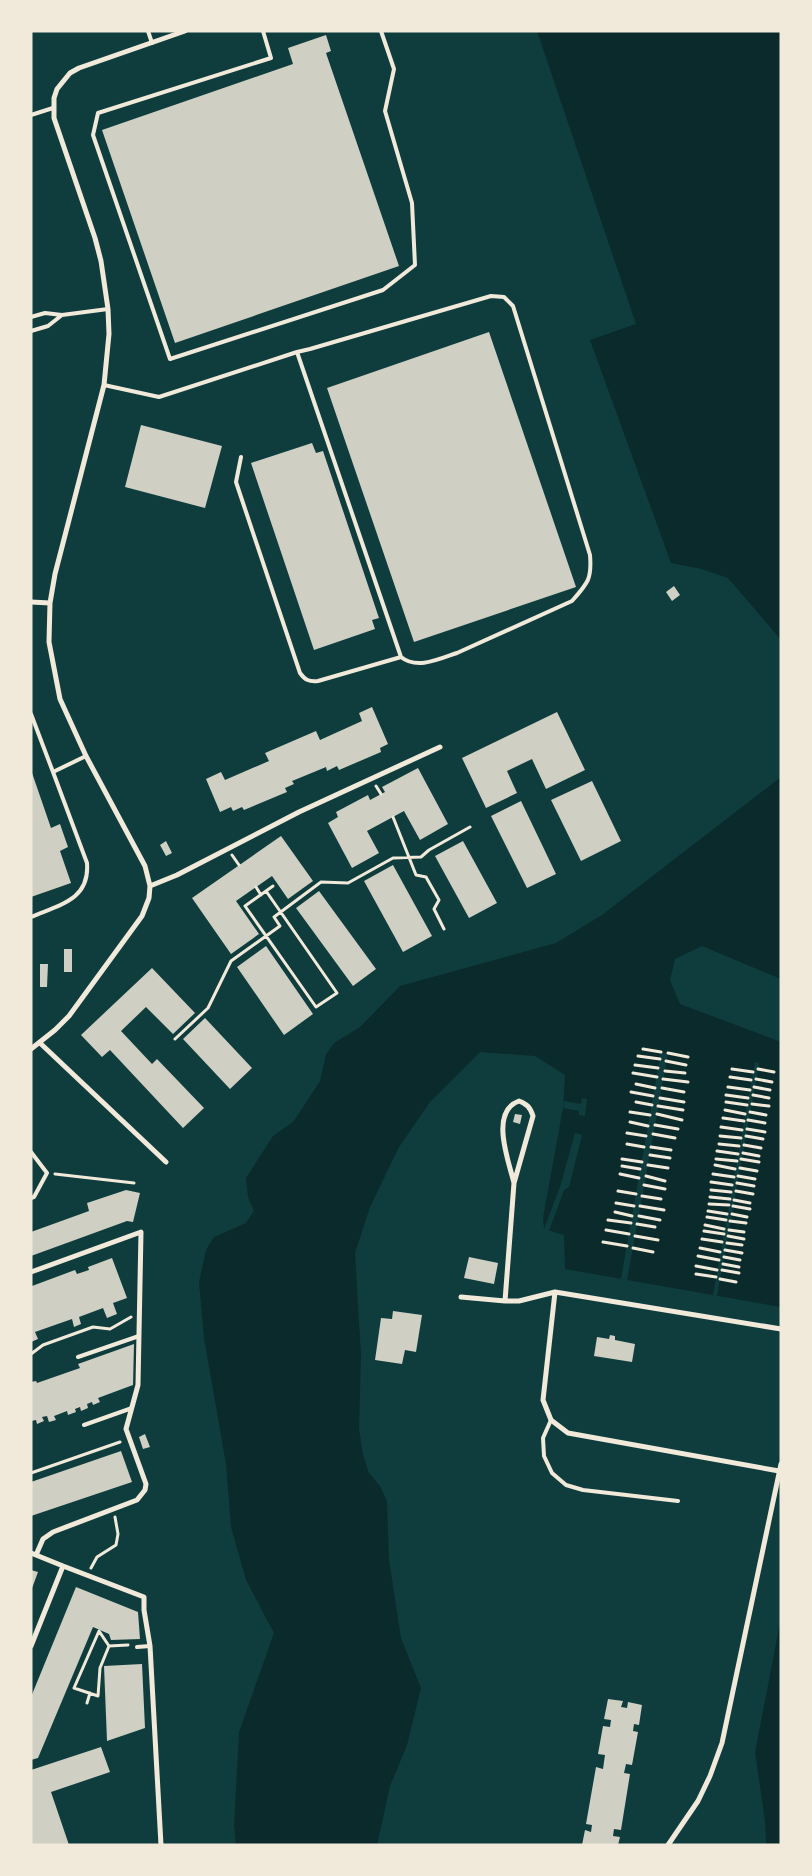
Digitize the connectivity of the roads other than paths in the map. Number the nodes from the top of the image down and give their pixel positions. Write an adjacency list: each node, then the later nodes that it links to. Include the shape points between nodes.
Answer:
1 (148, 31): 5 (lane)
2 (185, 31): 5 (street)
3 (263, 31): 4 (lane, via 271,58 98,113 93,135 170,359 383,290 415,265 412,203 385,111 394,69)
4 (381, 31)
5 (152, 43): 6 (street, via 70,73 57,89)
6 (53, 108): 7 (lane); 8 (street, via 95,238)
7 (31, 115)
8 (108, 309): 9 (lane); 13 (street)
9 (62, 316): 10 (lane, via 45,313); 11 (lane, via 48,326)
10 (31, 317)
11 (31, 331)
12 (297, 352): 13 (lane, via 159,397); 17 (lane); 17 (lane, via 491,296 504,297 513,306 590,555 592,573 572,601 457,653 414,664)
13 (104, 385): 16 (street)
14 (241, 457): 17 (lane, via 236,482 304,678 310,682 318,681)
15 (31, 602): 16 (street)
16 (50, 603): 20 (street, via 49,642 60,699)
17 (401, 657)
18 (31, 714): 21 (lane)
19 (440, 747): 22 (street)
20 (86, 756): 21 (lane); 22 (street, via 145,866)
21 (53, 772): 23 (lane, via 87,863 86,878 81,891 71,900)
22 (150, 886): 24 (street, via 142,916 68,1016)
23 (31, 916)
24 (40, 1043): 25 (street); 27 (street)
25 (31, 1049)
26 (31, 1152): 29 (lane, via 47,1173)
27 (166, 1162)
28 (514, 1183): 28 (street, via 533,1116 526,1103 519,1102 509,1107 503,1122 503,1139); 33 (street)
29 (31, 1198)
30 (31, 1272): 35 (street, via 141,1232)
31 (555, 1292): 33 (street); 34 (street); 38 (street, via 543,1400)
32 (461, 1297): 33 (street)
33 (505, 1301)
34 (781, 1329)
35 (139, 1336): 36 (lane); 37 (street, via 138,1385)
36 (78, 1357)
37 (132, 1408): 39 (lane); 43 (street, via 126,1429 146,1490 137,1500 53,1532 43,1539)
38 (550, 1420): 41 (street, via 568,1433); 42 (lane, via 543,1438 544,1456 552,1473 566,1485 583,1490)
39 (84, 1425)
40 (781, 1464): 41 (street)
41 (779, 1471): 49 (street, via 722,1743 698,1800)
42 (678, 1501)
43 (34, 1554): 44 (street)
44 (63, 1566): 45 (street); 47 (street, via 144,1597)
45 (31, 1646)
46 (135, 1646): 47 (lane)
47 (150, 1646): 48 (street)
48 (161, 1845)
49 (668, 1845)

